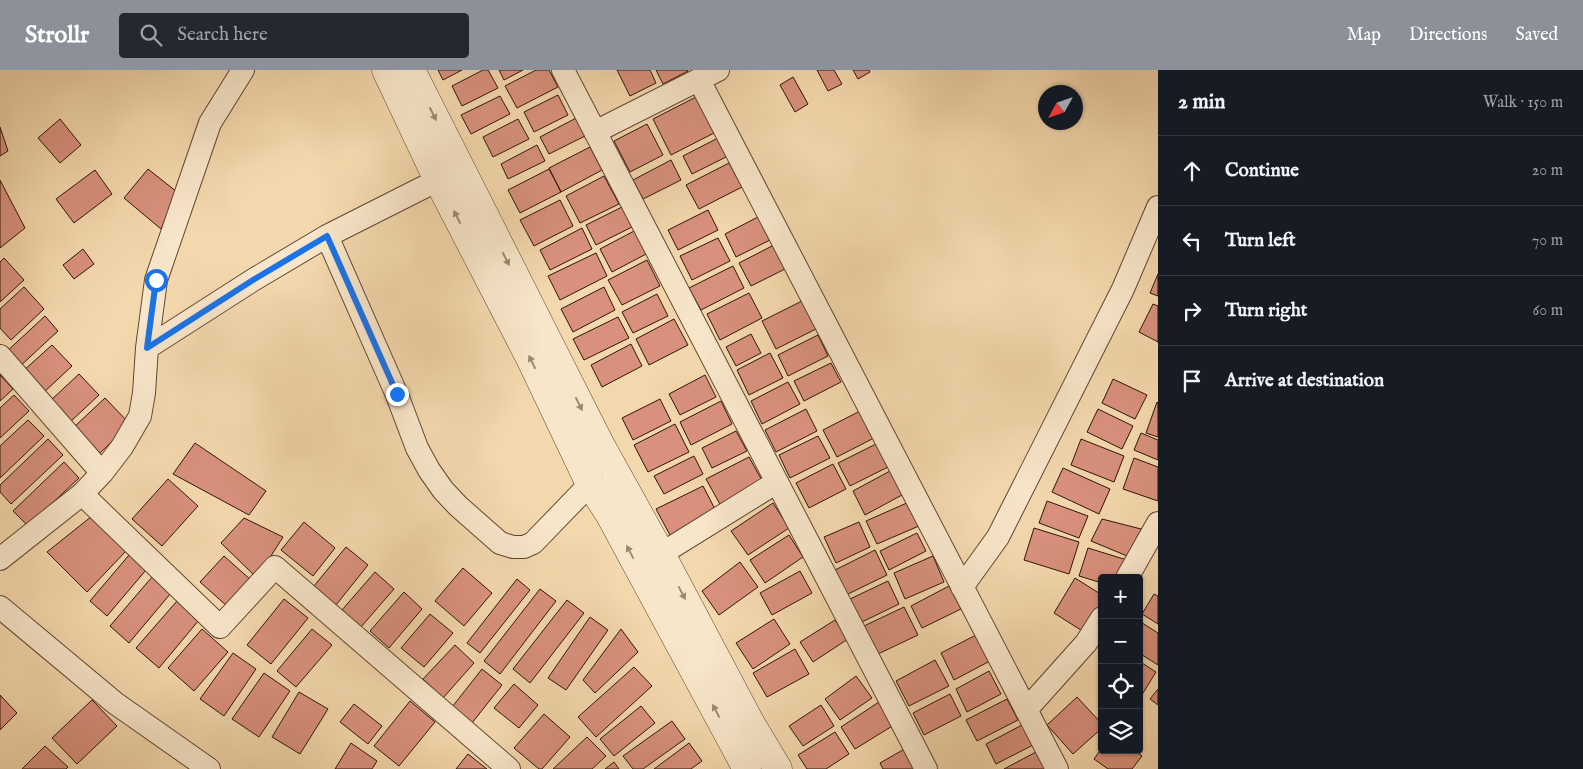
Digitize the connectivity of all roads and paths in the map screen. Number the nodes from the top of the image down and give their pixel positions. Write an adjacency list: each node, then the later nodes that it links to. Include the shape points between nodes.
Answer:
1 (243, 70): 10 (street, via 210,123 178,215 156,280)
2 (386, 70): 7 (street)
3 (411, 70): 17 (street, one-way to 17, via 600,444)
4 (563, 70): 6 (street)
5 (709, 75): 6 (street); 20 (street)
6 (595, 132): 13 (street)
7 (438, 180): 9 (street); 14 (street, one-way to 7, via 530,358)
8 (1158, 207): 20 (street, via 1123,289 998,537)
9 (327, 236): 10 (street); 14 (street, via 397,394 417,448 443,490 458,506 500,543 524,547 533,543)
10 (147, 348): 12 (street, via 140,416)
11 (0, 356): 12 (street)
12 (102, 474): 15 (street)
13 (777, 482): 17 (street); 29 (street)
14 (590, 484): 24 (street, one-way to 14)
15 (82, 494): 18 (street); 26 (street, via 220,627 274,567)
16 (1158, 523): 19 (street)
17 (661, 554): 24 (street, one-way to 24)
18 (2, 558)
19 (1129, 574)
20 (962, 587): 23 (street)
21 (0, 607): 25 (street, via 114,703)
22 (1101, 619): 23 (street, via 1086,643)
23 (1026, 710): 30 (street)
24 (740, 730): 27 (street); 28 (street)
25 (209, 769)
26 (508, 769)
27 (747, 769)
28 (778, 769)
29 (926, 769)
30 (1057, 769)

